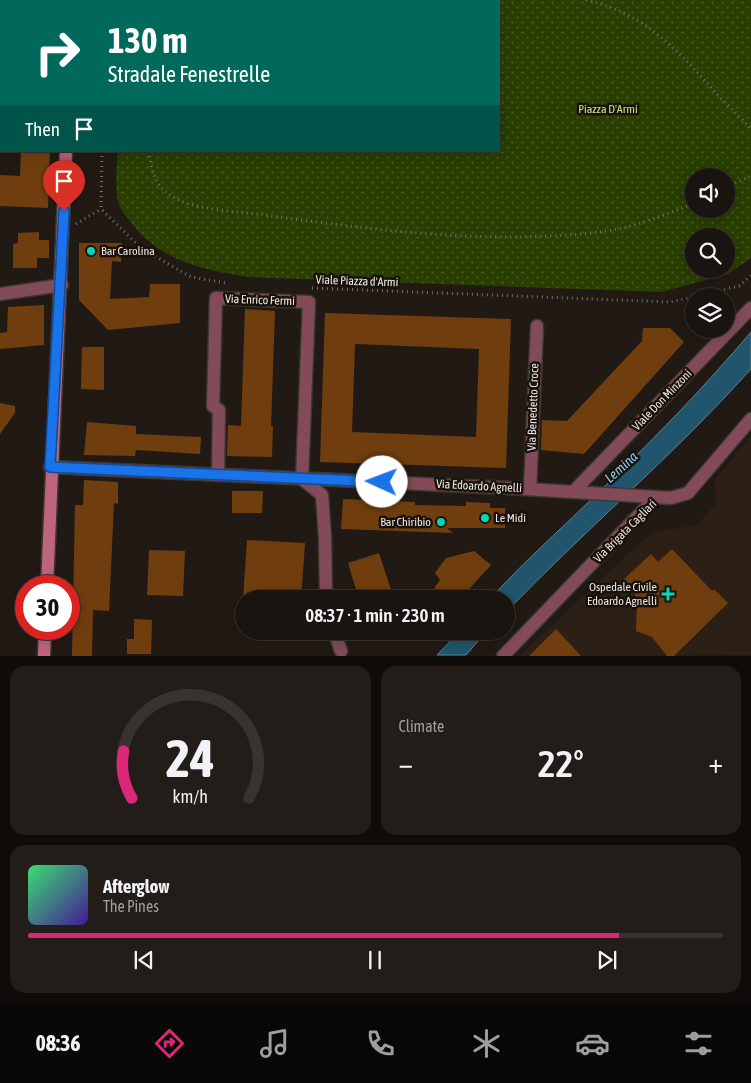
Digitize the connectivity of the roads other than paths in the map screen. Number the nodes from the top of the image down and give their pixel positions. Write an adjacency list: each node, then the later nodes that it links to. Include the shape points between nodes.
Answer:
1 (66, 152): 2 (main road)
2 (62, 285): 3 (street); 7 (main road)
3 (0, 294)
4 (751, 308): 11 (street, Viale Don Minzoni)
5 (537, 326): 10 (street, Via Benedetto Croce)
6 (751, 419): 12 (street, Via Brigata Cagliari, via 688,493)
7 (50, 467): 8 (street, Via Edoardo Agnelli); 13 (main road)
8 (218, 475): 9 (street, Via Edoardo Agnelli); 9 (street, Via Enrico Fermi, via 219,410 212,406 216,298 309,302)
9 (302, 478): 10 (street, Via Edoardo Agnelli); 14 (street, via 322,494)
10 (530, 489): 11 (street, Via Edoardo Agnelli)
11 (573, 492): 12 (street, Via Edoardo Agnelli)
12 (656, 498): 19 (street, Via Brigata Cagliari)
13 (46, 575)
14 (326, 590)
15 (45, 640): 18 (main road)
16 (337, 640): 17 (street)
17 (341, 651)
18 (44, 656)
19 (503, 656)

